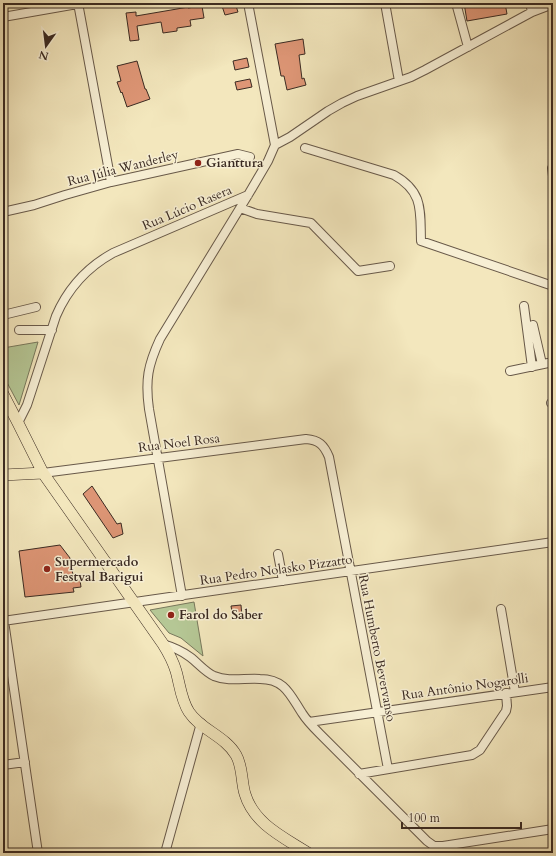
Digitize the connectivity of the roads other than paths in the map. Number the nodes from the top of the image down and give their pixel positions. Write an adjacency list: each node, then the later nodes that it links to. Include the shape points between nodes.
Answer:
1 (80, 3): 8 (street); 14 (street)
2 (248, 3): 11 (street)
3 (385, 3): 10 (street)
4 (456, 3): 9 (street)
5 (530, 3): 7 (street)
6 (553, 4): 7 (street)
7 (532, 12): 9 (street)
8 (3, 16)
9 (468, 47): 10 (street)
10 (399, 81): 11 (street, via 342,103)
11 (276, 145): 15 (street, Rua Lúcio Rasera)
12 (305, 148): 19 (street, via 394,175 409,185 418,202 421,241)
13 (250, 157): 14 (street, Rua Júlia Wanderley, via 238,154)
14 (111, 182): 17 (street, Rua Júlia Wanderley)
15 (248, 195): 16 (street); 25 (street, Rua Lúcio Rasera, via 103,258 84,274 66,296)
16 (240, 208): 18 (street, via 257,214 311,223 358,271); 33 (street, via 160,339 151,360 147,383 148,397)
17 (3, 212)
18 (390, 266)
19 (553, 286)
20 (524, 306): 28 (street)
21 (36, 307): 22 (street)
22 (3, 315)
23 (534, 325): 27 (street)
24 (19, 330): 25 (street)
25 (52, 330): 31 (street, Rua Lúcio Rasera, via 27,405)
26 (553, 362): 27 (street)
27 (542, 364): 28 (street)
28 (532, 367): 29 (street)
29 (510, 371)
30 (3, 394): 31 (main road)
31 (18, 423): 34 (main road)
32 (318, 441): 33 (street, Rua Noel Rosa, via 306,439); 38 (street, Rua Humberto Bevervanso, via 329,457)
33 (158, 458): 34 (street, Rua Noel Rosa); 40 (street)
34 (42, 473): 35 (main road); 41 (main road)
35 (3, 475)
36 (553, 542): 38 (street, Rua Pedro Nolasko Pizzatto)
37 (278, 554): 39 (street)
38 (350, 571): 39 (street, Rua Pedro Nolasko Pizzatto); 48 (street, Rua Humberto Bevervanso)
39 (283, 581): 40 (street, Rua Pedro Nolasko Pizzatto)
40 (182, 596): 41 (street, Rua Pedro Nolasko Pizzatto)
41 (134, 603): 43 (street, Rua Pedro Nolasko Pizzatto); 44 (main road)
42 (501, 609): 46 (street)
43 (4, 621): 51 (street)
44 (163, 644): 49 (street, via 183,652 219,678 277,682 288,690); 50 (main road, via 173,664 188,711)
45 (553, 687): 46 (street, Rua Antônio Nogarolli)
46 (515, 692): 47 (street, Rua Antônio Nogarolli)
47 (506, 694): 48 (street, Rua Antônio Nogarolli); 53 (street, via 506,711 477,752)
48 (377, 712): 49 (street, Rua Antônio Nogarolli); 53 (street, Rua Humberto Bevervanso)
49 (309, 722): 54 (street)
50 (201, 723): 58 (street); 59 (main road, via 232,749 240,764 248,802 259,819 274,832)
51 (25, 762): 52 (street); 57 (street)
52 (3, 765)
53 (388, 769): 54 (street)
54 (360, 774): 56 (street, via 427,841 434,846)
55 (553, 829): 56 (street)
56 (450, 849)
57 (38, 853)
58 (165, 853)
59 (308, 853)

